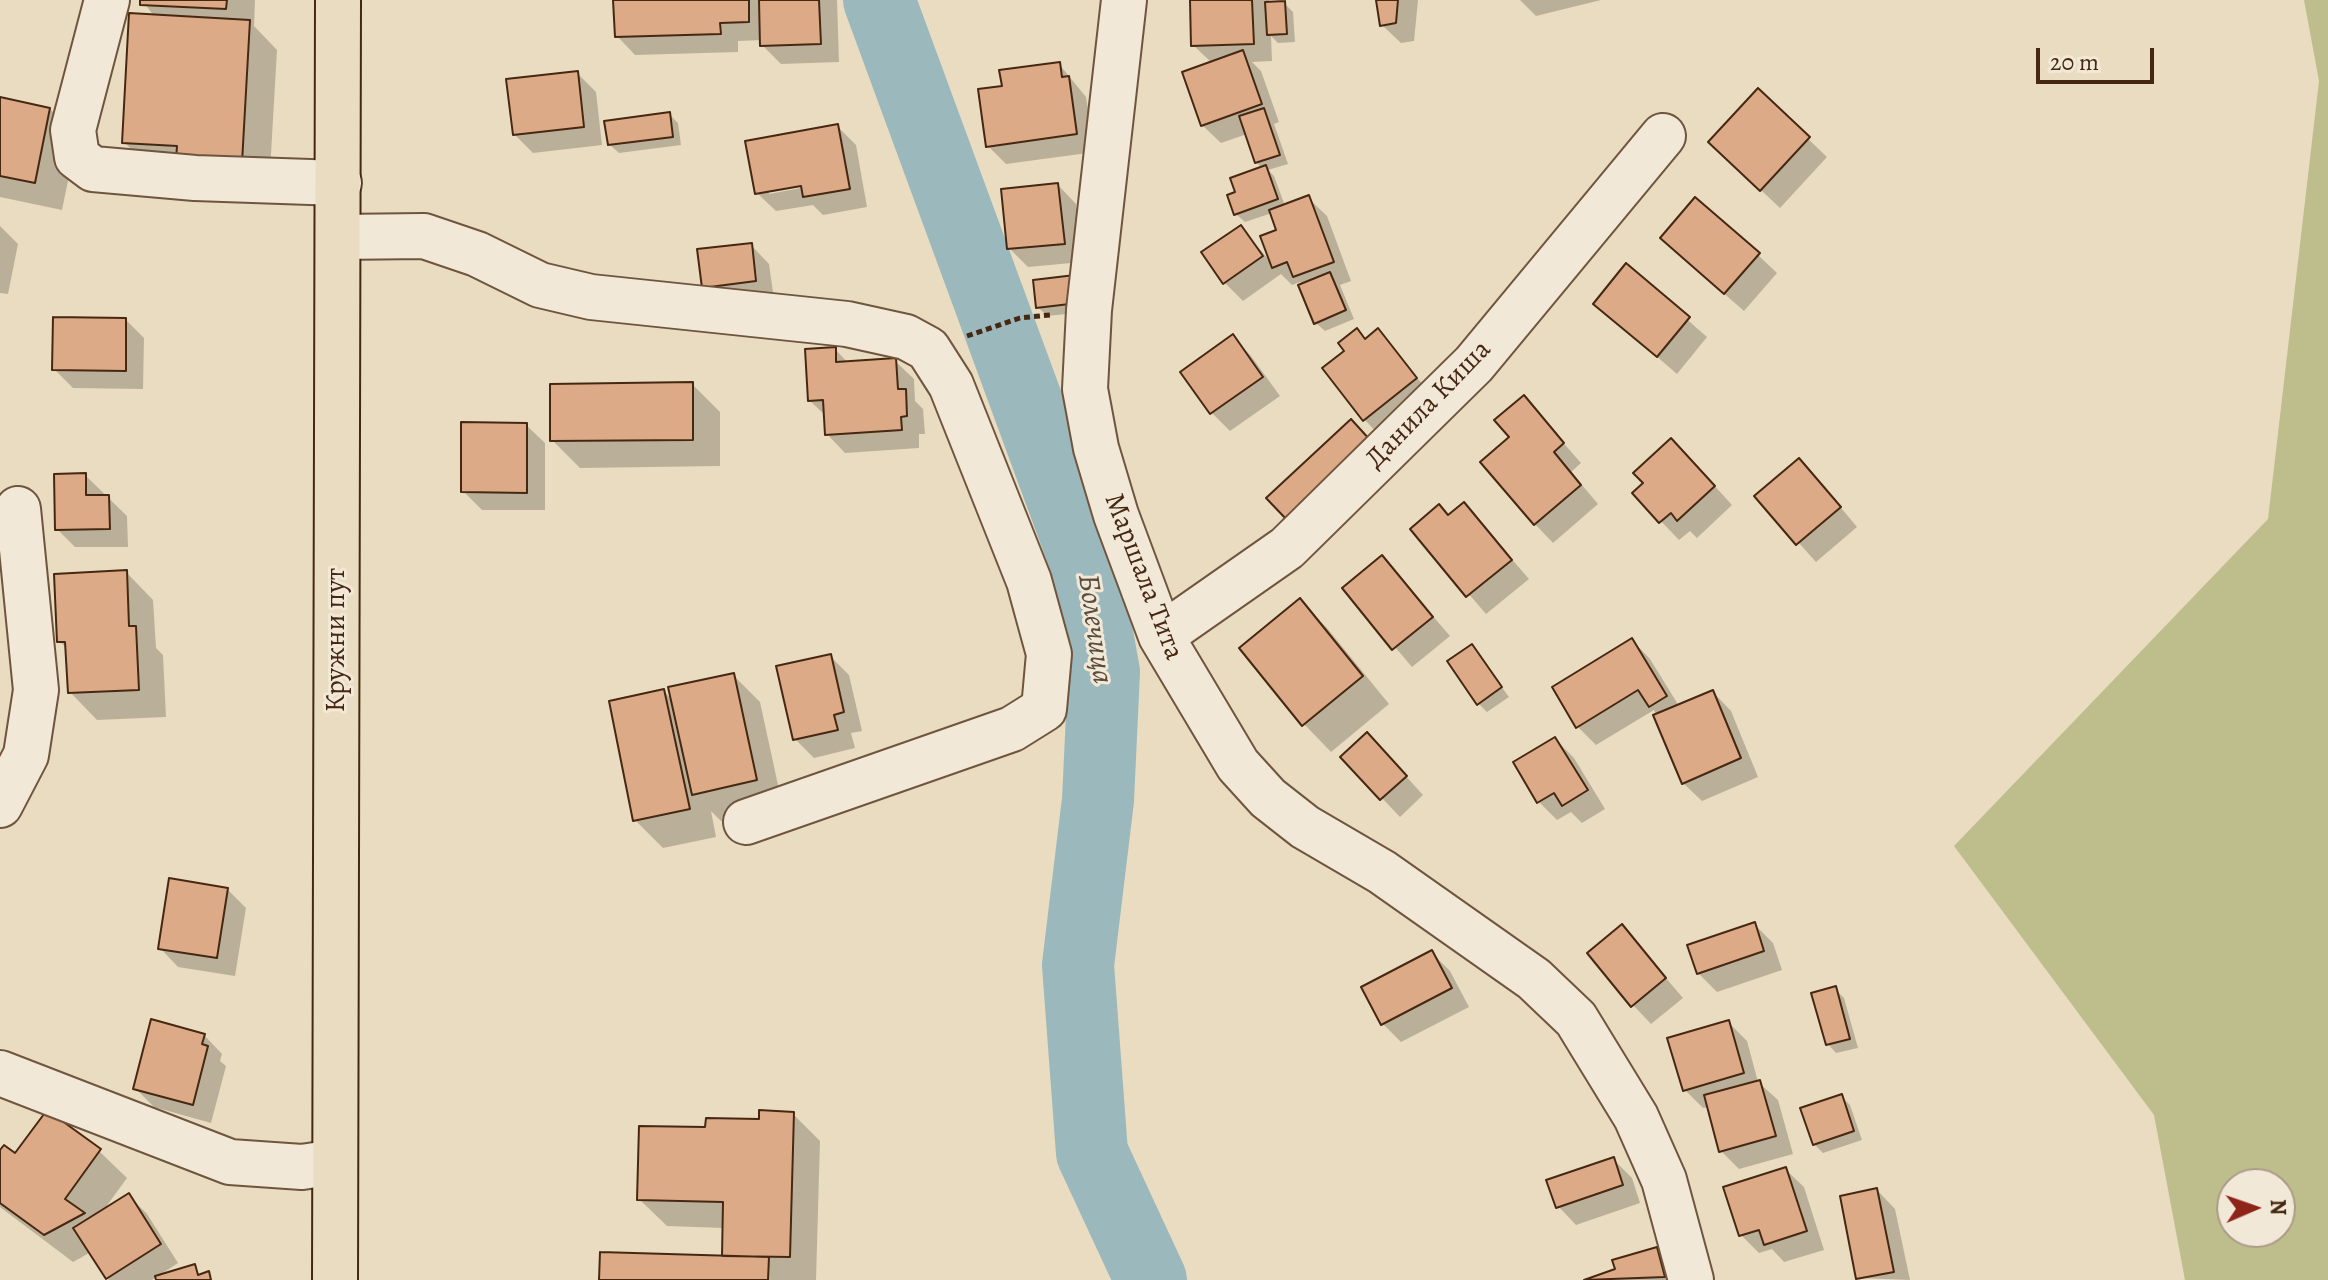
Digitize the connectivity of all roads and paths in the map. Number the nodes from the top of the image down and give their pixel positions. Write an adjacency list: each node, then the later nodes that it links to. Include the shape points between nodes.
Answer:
1 (107, 0): 5 (street, via 73,130 77,157 93,169)
2 (338, 0): 5 (main road, Кружни пут)
3 (1124, 0): 10 (street, Маршала Тита, via 1085,389 1108,488)
4 (1663, 136): 10 (street, Данила Киша, via 1463,375 1287,548)
5 (339, 183): 6 (main road, Кружни пут)
6 (338, 237): 12 (street, via 424,236 477,254 540,285 578,294 847,324 906,337 928,349 951,385 1029,581 1049,654 1044,709 1012,729); 14 (main road, Кружни пут)
7 (1020, 318): 8 (path)
8 (958, 339)
9 (18, 509): 11 (street, via 36,690 26,755)
10 (1161, 636): 16 (street, Маршала Тита, via 1238,765 1268,798 1534,979 1576,1019 1636,1117 1664,1180)
11 (0, 805)
12 (746, 822)
13 (0, 1073): 14 (street, via 230,1162 302,1167)
14 (335, 1162): 15 (main road, Кружни пут)
15 (335, 1280)
16 (1691, 1280)

